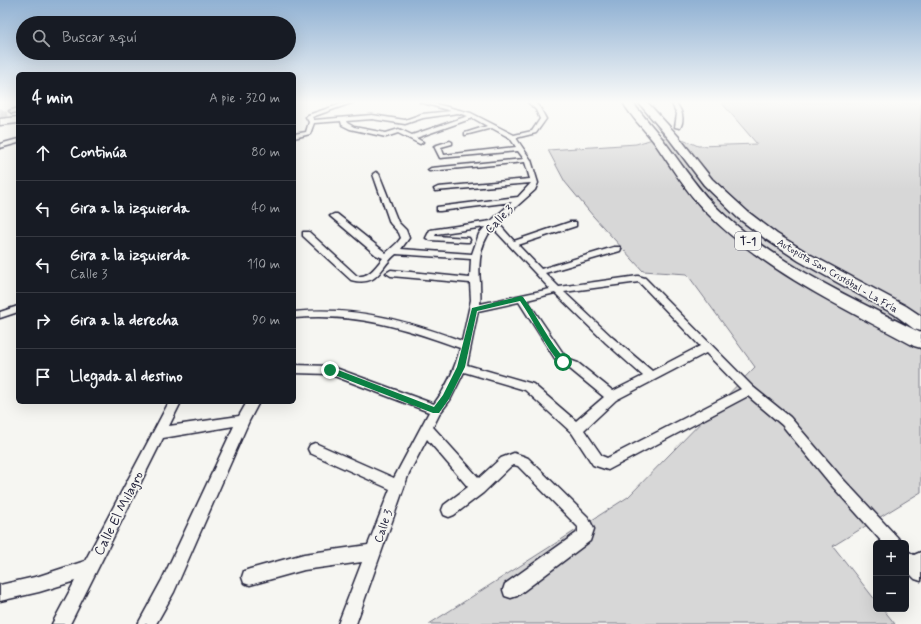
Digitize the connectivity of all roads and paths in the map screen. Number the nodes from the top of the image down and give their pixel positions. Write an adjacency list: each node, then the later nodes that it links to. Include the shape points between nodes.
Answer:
1 (309, 131): 12 (street)
2 (363, 131): 4 (street, via 386,135)
3 (399, 131): 13 (street)
4 (399, 131)
5 (430, 131): 13 (street)
6 (476, 131): 11 (street)
7 (502, 131): 14 (street)
8 (535, 131): 14 (street)
9 (650, 131): 46 (highway, Autopista San Cristóbal - La Fría / T-1, via 692,188 744,238 790,271)
10 (668, 131): 45 (highway, Autopista San Cristóbal - La Fría / T-1, via 708,182 743,215 805,258 900,310)
11 (467, 134)
12 (296, 136)
13 (413, 137): 16 (street)
14 (513, 137): 19 (street)
15 (16, 142): 18 (street)
16 (420, 142)
17 (450, 143): 19 (street, via 437,146 442,157)
18 (0, 146)
19 (519, 149): 20 (street)
20 (528, 160): 21 (street); 23 (street)
21 (431, 170)
22 (376, 174): 34 (street, via 394,223 405,236 404,241)
23 (534, 181): 24 (street); 25 (street, Calle 3, via 532,188)
24 (438, 189)
25 (519, 199): 26 (street); 28 (street, Calle 3)
26 (440, 209)
27 (334, 216): 34 (street, via 380,253)
28 (493, 223): 31 (street, via 432,232 430,238); 32 (street); 35 (street, Calle 3, via 483,234)
29 (573, 224): 32 (street)
30 (306, 234): 34 (street, via 346,272 357,279 377,273)
31 (466, 240)
32 (512, 244): 36 (street)
33 (617, 249): 36 (street)
34 (392, 254): 35 (street)
35 (475, 257): 38 (street, Calle 3)
36 (539, 272): 39 (street)
37 (391, 273): 38 (street)
38 (475, 281): 41 (street, Calle 3)
39 (557, 290): 40 (street); 48 (street, via 642,280); 51 (street, via 600,333)
40 (521, 298): 41 (street); 53 (street, via 563,362 574,366)
41 (474, 309): 47 (street, Calle 3)
42 (16, 310): 43 (street)
43 (0, 315)
44 (296, 315): 47 (street, via 360,315 433,334)
45 (921, 325)
46 (921, 341)
47 (465, 346): 49 (street, Calle 3)
48 (708, 347): 51 (street); 52 (street)
49 (461, 367): 56 (street, Calle 3, via 446,397); 59 (street, via 530,387)
50 (296, 369): 56 (street, via 330,370)
51 (651, 376): 53 (street)
52 (749, 390): 59 (street, via 608,464 598,461); 65 (street, via 786,421)
53 (612, 397): 59 (street)
54 (174, 404): 60 (street, Calle El Milagro)
55 (252, 404): 57 (street)
56 (436, 410): 58 (street, Calle 3)
57 (244, 420): 60 (street); 72 (street)
58 (426, 428): 62 (street, Calle 3); 63 (street)
59 (576, 429)
60 (159, 434): 67 (street, Calle El Milagro)
61 (315, 448): 62 (street)
62 (398, 486): 66 (street, Calle 3)
63 (478, 488): 64 (street); 69 (street, via 506,462 518,460 523,462 585,525 585,536)
64 (449, 510)
65 (890, 540)
66 (374, 552): 68 (street, via 304,562); 73 (street, Calle 3)
67 (89, 568): 70 (street); 71 (street, Calle El Milagro)
68 (250, 576)
69 (511, 590)
70 (0, 593)
71 (61, 624)
72 (148, 624)
73 (347, 624)

